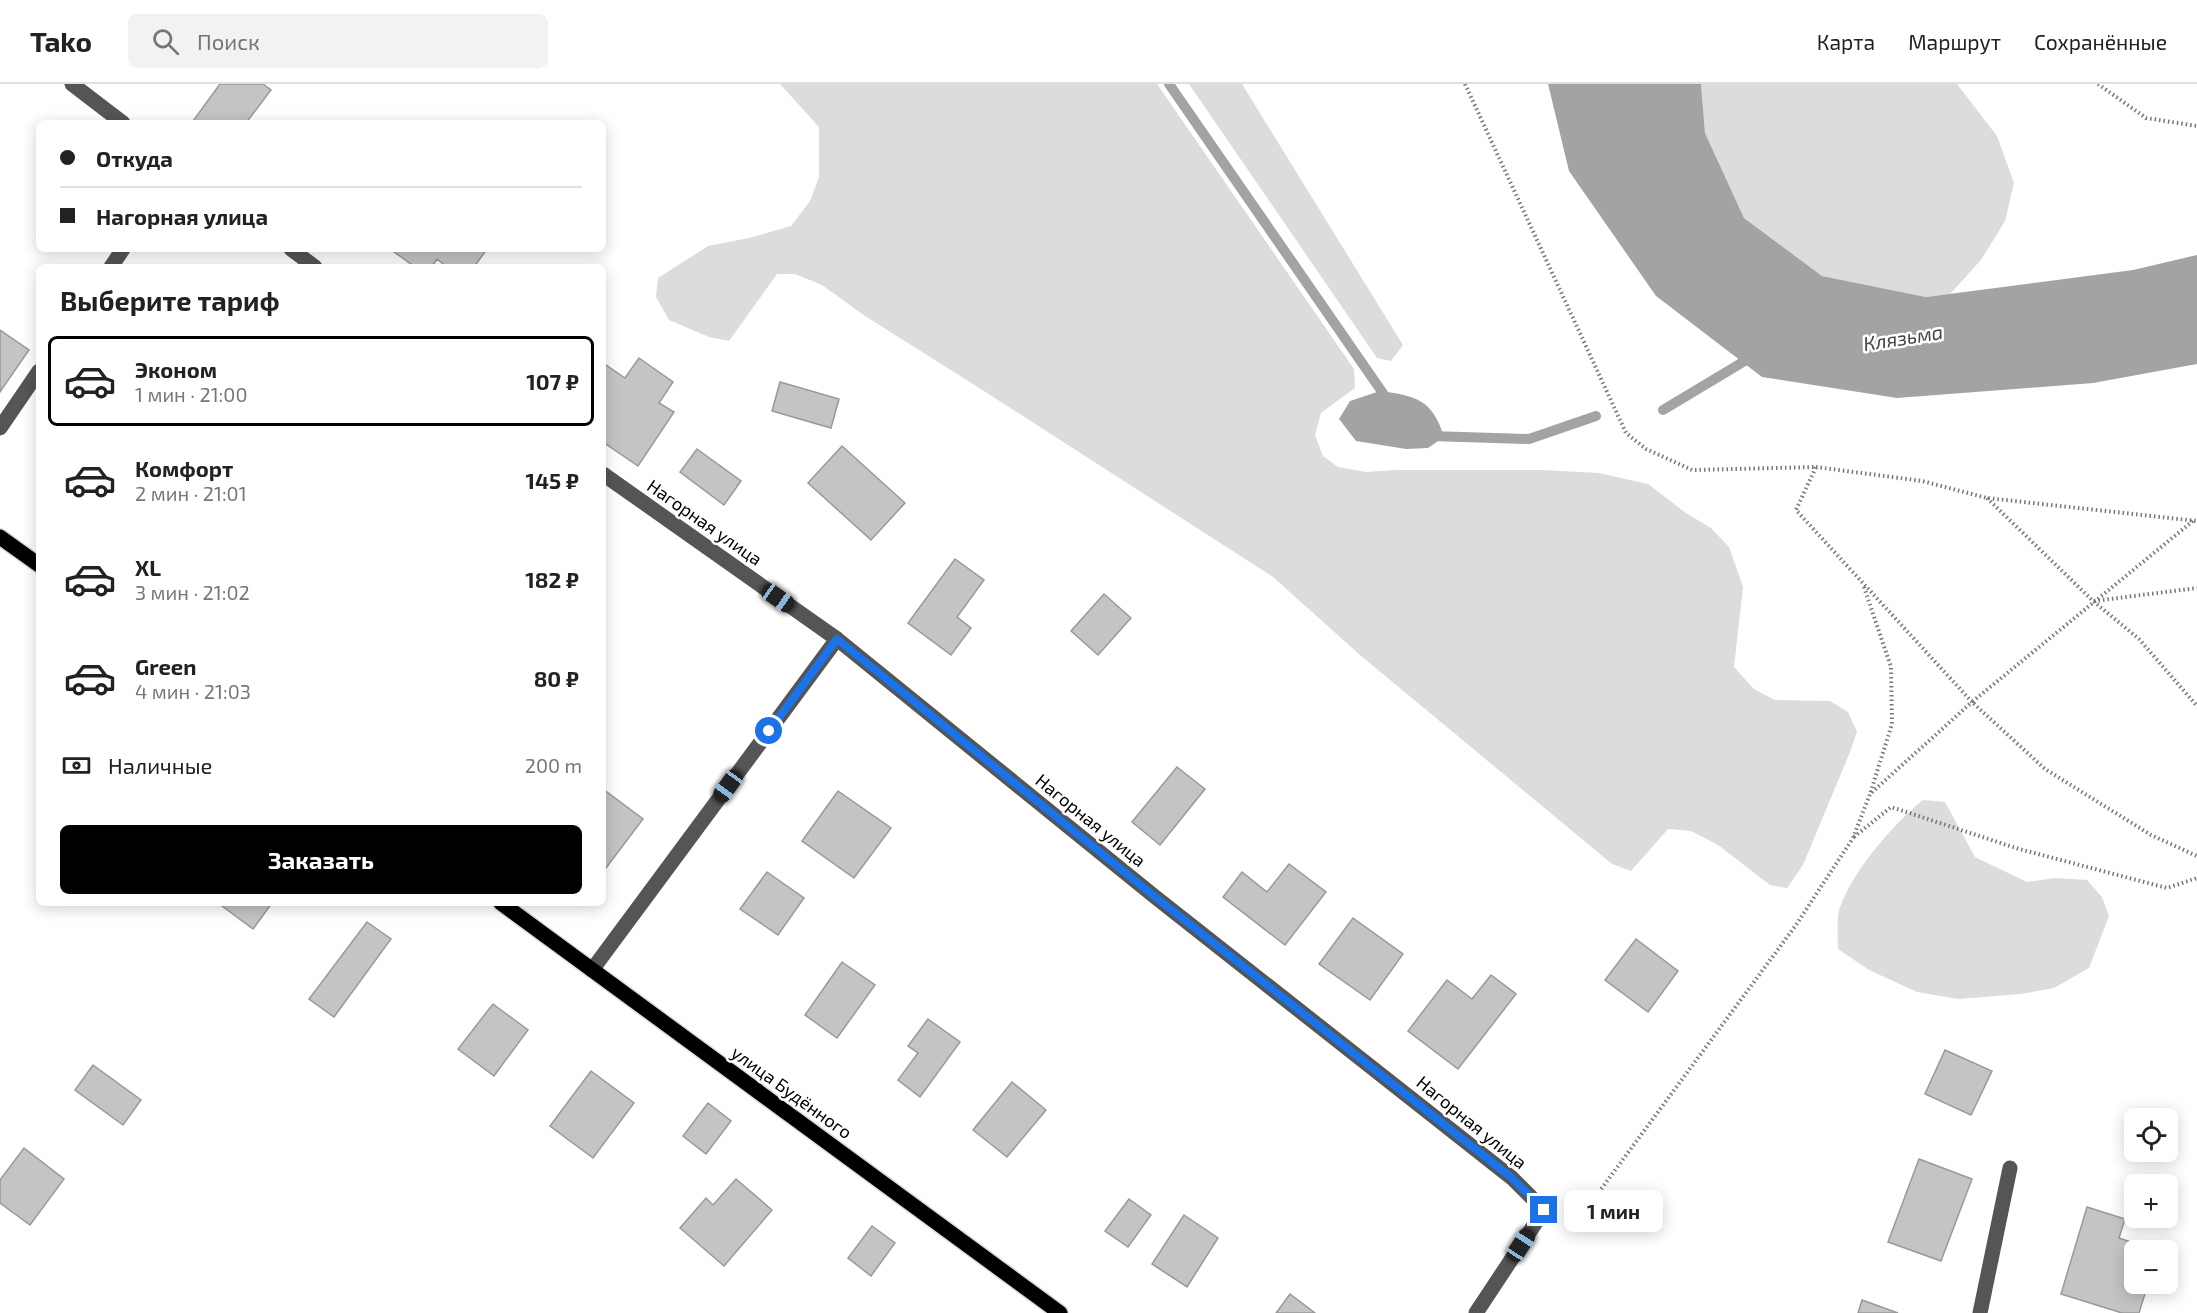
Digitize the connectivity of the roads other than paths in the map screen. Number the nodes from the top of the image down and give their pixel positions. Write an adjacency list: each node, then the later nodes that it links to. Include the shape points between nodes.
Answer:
1 (72, 84): 2 (street)
2 (119, 120)
3 (295, 252): 4 (street)
4 (311, 264)
5 (36, 375): 6 (street)
6 (0, 428)
7 (606, 476): 10 (street, Нагорная улица)
8 (0, 537): 9 (main road)
9 (36, 563)
10 (837, 639): 12 (street); 15 (street, Нагорная улица, via 1154,896 1512,1178 1544,1210)
11 (505, 906): 12 (main road, улица Будённого)
12 (592, 970): 14 (main road, улица Будённого)
13 (2010, 1168): 16 (street)
14 (1060, 1313)
15 (1476, 1313)
16 (1980, 1313)

